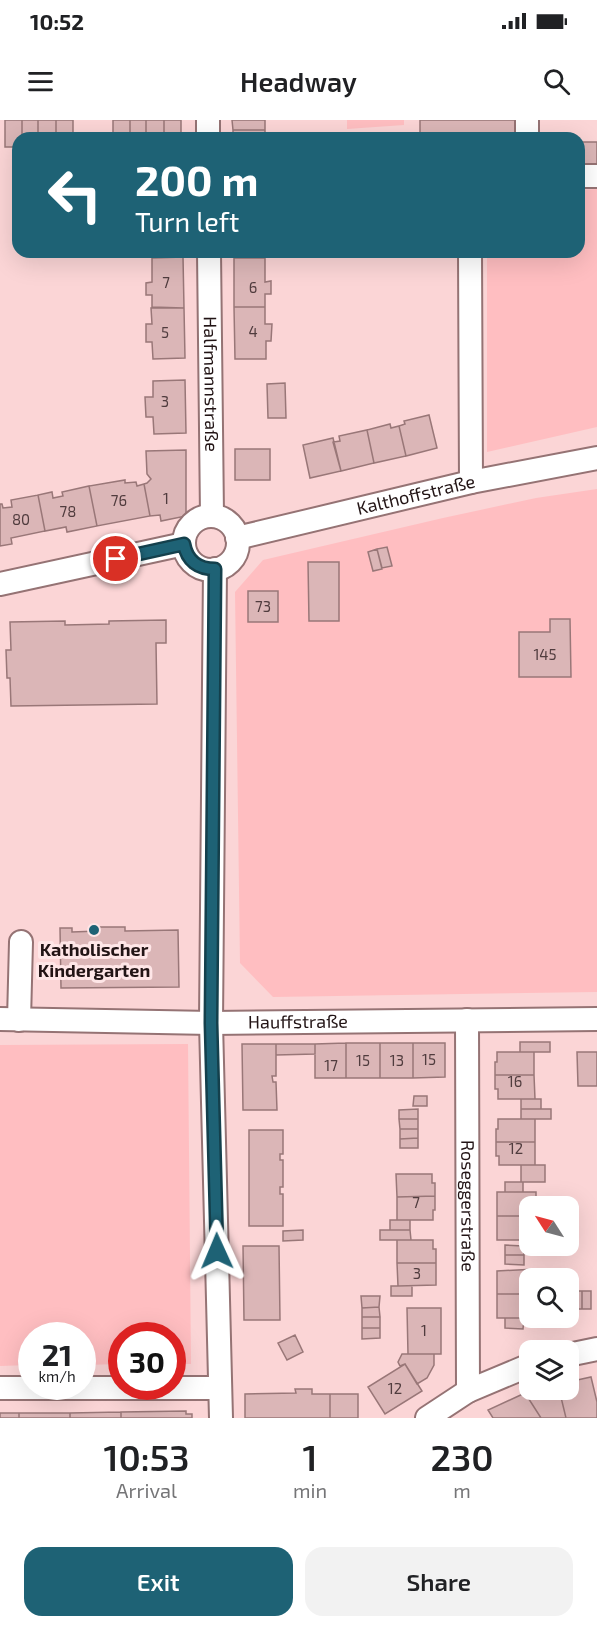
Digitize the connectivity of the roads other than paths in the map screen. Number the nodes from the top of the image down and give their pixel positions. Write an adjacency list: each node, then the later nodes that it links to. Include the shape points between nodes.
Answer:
1 (209, 258): 5 (street, Halfmannstraße)
2 (470, 258): 4 (street)
3 (597, 458): 4 (street, Kalthoffstraße)
4 (471, 482): 6 (street, Kalthoffstraße)
5 (212, 516): 6 (street, via 228,522); 7 (street, via 195,521)
6 (237, 537): 8 (street, via 235,555)
7 (184, 544): 8 (street, via 197,566); 9 (street)
8 (215, 569): 14 (street)
9 (0, 584)
10 (21, 942): 11 (street)
11 (10, 1019): 14 (street, Hauffstraße)
12 (597, 1019): 13 (street, Hauffstraße)
13 (467, 1020): 14 (street, Hauffstraße); 20 (street, Roseggerstraße)
14 (211, 1023): 19 (street)
15 (597, 1349): 16 (street)
16 (579, 1353)
17 (519, 1370): 20 (street)
18 (0, 1388): 19 (street)
19 (220, 1388): 21 (street)
20 (468, 1391): 22 (street)
21 (221, 1418)
22 (427, 1418)

